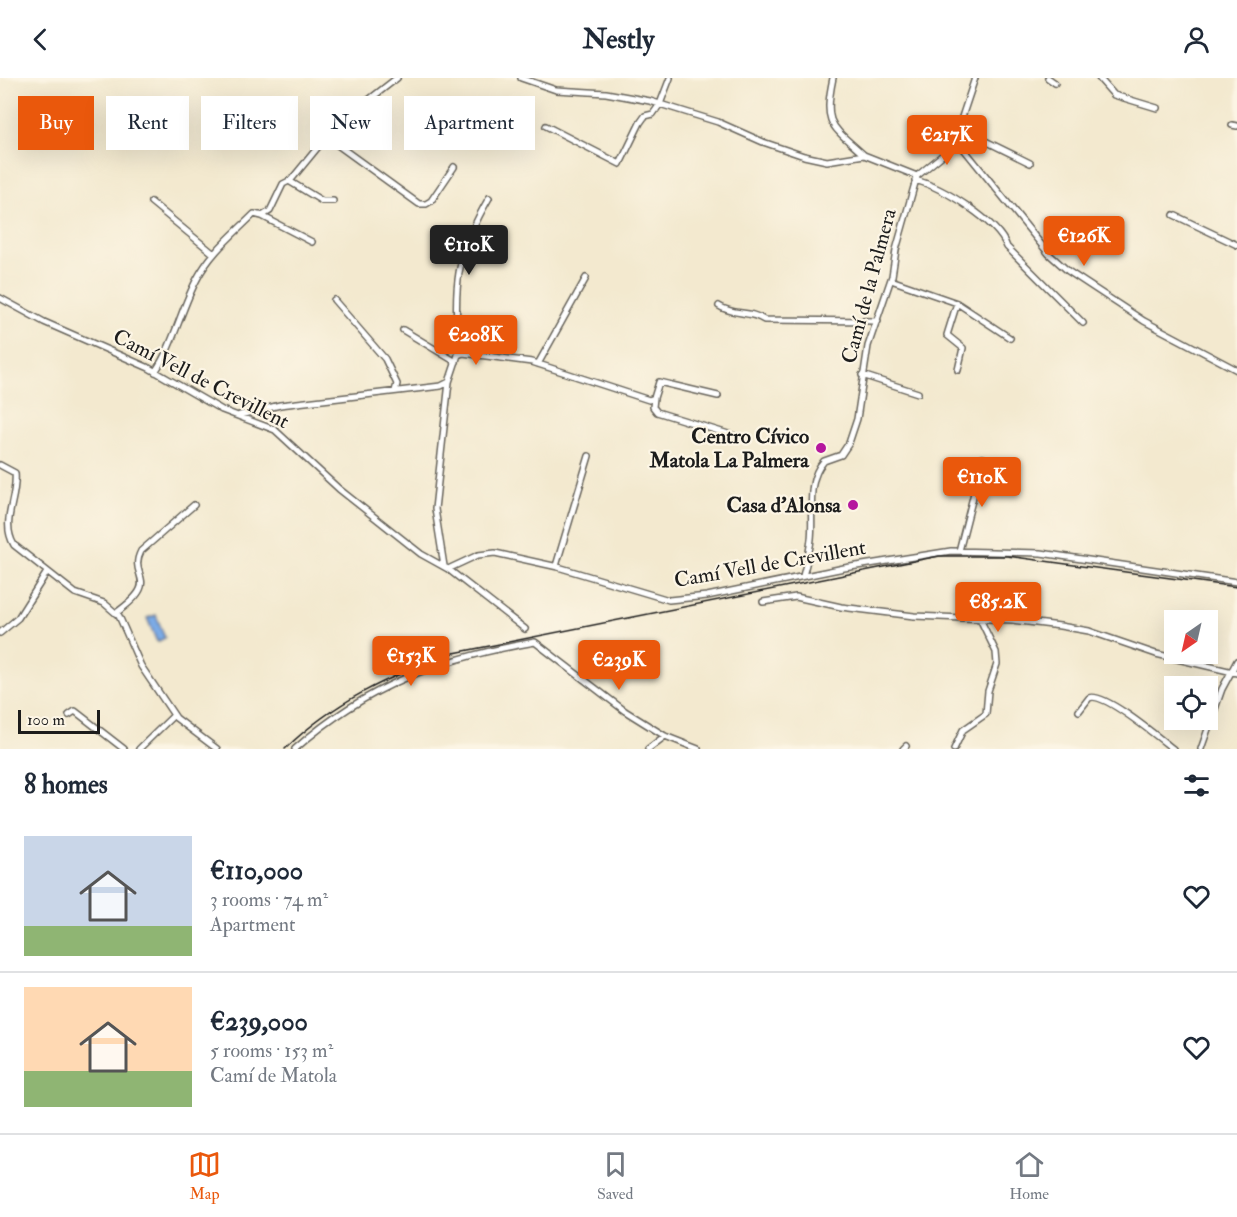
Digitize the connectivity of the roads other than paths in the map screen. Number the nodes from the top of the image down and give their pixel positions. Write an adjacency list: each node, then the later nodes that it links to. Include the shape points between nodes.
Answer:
1 (397, 78): 9 (street)
2 (521, 78): 10 (street, via 555,90 606,93)
3 (669, 78): 10 (street)
4 (833, 78): 17 (street, via 829,120)
5 (975, 78): 13 (street)
6 (1048, 78): 8 (street)
7 (1099, 78): 11 (street, via 1114,95)
8 (1055, 83)
9 (374, 96)
10 (660, 104): 12 (street, via 640,123 620,164); 17 (street, via 804,156 827,161)
11 (1157, 108)
12 (546, 126)
13 (959, 128): 14 (street); 18 (street)
14 (955, 138): 20 (street, via 945,153); 44 (street, via 1049,254 1068,271 1144,321)
15 (315, 150): 21 (street)
16 (344, 150): 19 (street, via 419,204 431,201)
17 (864, 155): 20 (street)
18 (1030, 163)
19 (454, 167)
20 (916, 178): 31 (street, Camí de la Palmera); 37 (street, via 987,221 1004,238 1007,247)
21 (289, 181): 23 (street, via 322,201); 26 (street, via 283,184 270,211)
22 (489, 198): 40 (street, via 467,240 456,280)
23 (333, 201)
24 (151, 202): 29 (street)
25 (1174, 215): 28 (street)
26 (260, 216): 27 (street); 29 (street, via 254,214)
27 (312, 242)
28 (1237, 246)
29 (214, 254): 45 (street, via 198,278)
30 (586, 278): 42 (street)
31 (891, 280): 34 (street); 36 (street, Camí de la Palmera)
32 (0, 298): 45 (street, Camí Vell de Crevillent)
33 (334, 300): 48 (street, via 385,359 397,384)
34 (957, 303): 39 (street); 43 (street, via 947,335 963,348)
35 (719, 306): 36 (street, via 730,313 750,314 764,320)
36 (878, 321): 46 (street, Camí de la Palmera)
37 (1083, 323)
38 (403, 330): 41 (street)
39 (1010, 339)
40 (458, 355): 41 (street); 42 (street)
41 (456, 362): 47 (street)
42 (538, 364): 51 (street, via 649,400)
43 (958, 370)
44 (1237, 370)
45 (155, 372): 52 (street, Camí Vell de Crevillent)
46 (862, 375): 49 (street); 62 (street, Camí de la Palmera, via 857,419 849,443 841,455 824,461 814,478 811,539)
47 (449, 382): 48 (street); 60 (street, via 435,509)
48 (395, 392): 52 (street, via 280,405)
49 (918, 393)
50 (718, 396): 51 (street, via 659,382)
51 (654, 398): 53 (street, via 657,412)
52 (239, 415): 60 (street, Camí Vell de Crevillent, via 275,430 339,489)
53 (738, 437)
54 (589, 456): 59 (street)
55 (983, 458): 58 (street)
56 (0, 465): 61 (street, via 15,473 16,481 7,534 17,548)
57 (194, 505): 65 (street, via 141,551 138,557 143,583 139,594)
58 (960, 551): 62 (street, Camí Vell de Crevillent); 63 (street, Camí Vell de Crevillent, via 1041,553)
59 (556, 566): 60 (street, Camí Vell de Crevillent, via 487,553); 62 (street, Camí Vell de Crevillent, via 669,600)
60 (446, 568): 67 (street)
61 (47, 572): 65 (street, via 75,593 104,603); 68 (street, via 18,618)
62 (803, 576)
63 (1237, 582)
64 (762, 602): 66 (street, via 796,597 876,612)
65 (116, 613): 74 (street, via 141,666)
66 (981, 621): 70 (street, via 1012,620 1089,631 1156,654); 82 (street, via 996,652 997,664 986,714 963,730)
67 (525, 629)
68 (0, 633)
69 (1237, 661): 70 (street)
70 (1229, 672): 71 (street); 84 (street)
71 (1237, 673)
72 (1079, 711): 83 (street, via 1089,698 1098,698 1120,709)
73 (69, 715): 76 (street, via 75,711)
74 (174, 715): 77 (street); 78 (street)
75 (665, 736): 79 (street, via 625,711 535,642 470,654 396,680 360,700); 80 (street); 81 (street)
76 (124, 749)
77 (139, 749)
78 (217, 749)
79 (295, 749)
80 (648, 749)
81 (698, 749)
82 (954, 749)
83 (1173, 749)
84 (1201, 749)

